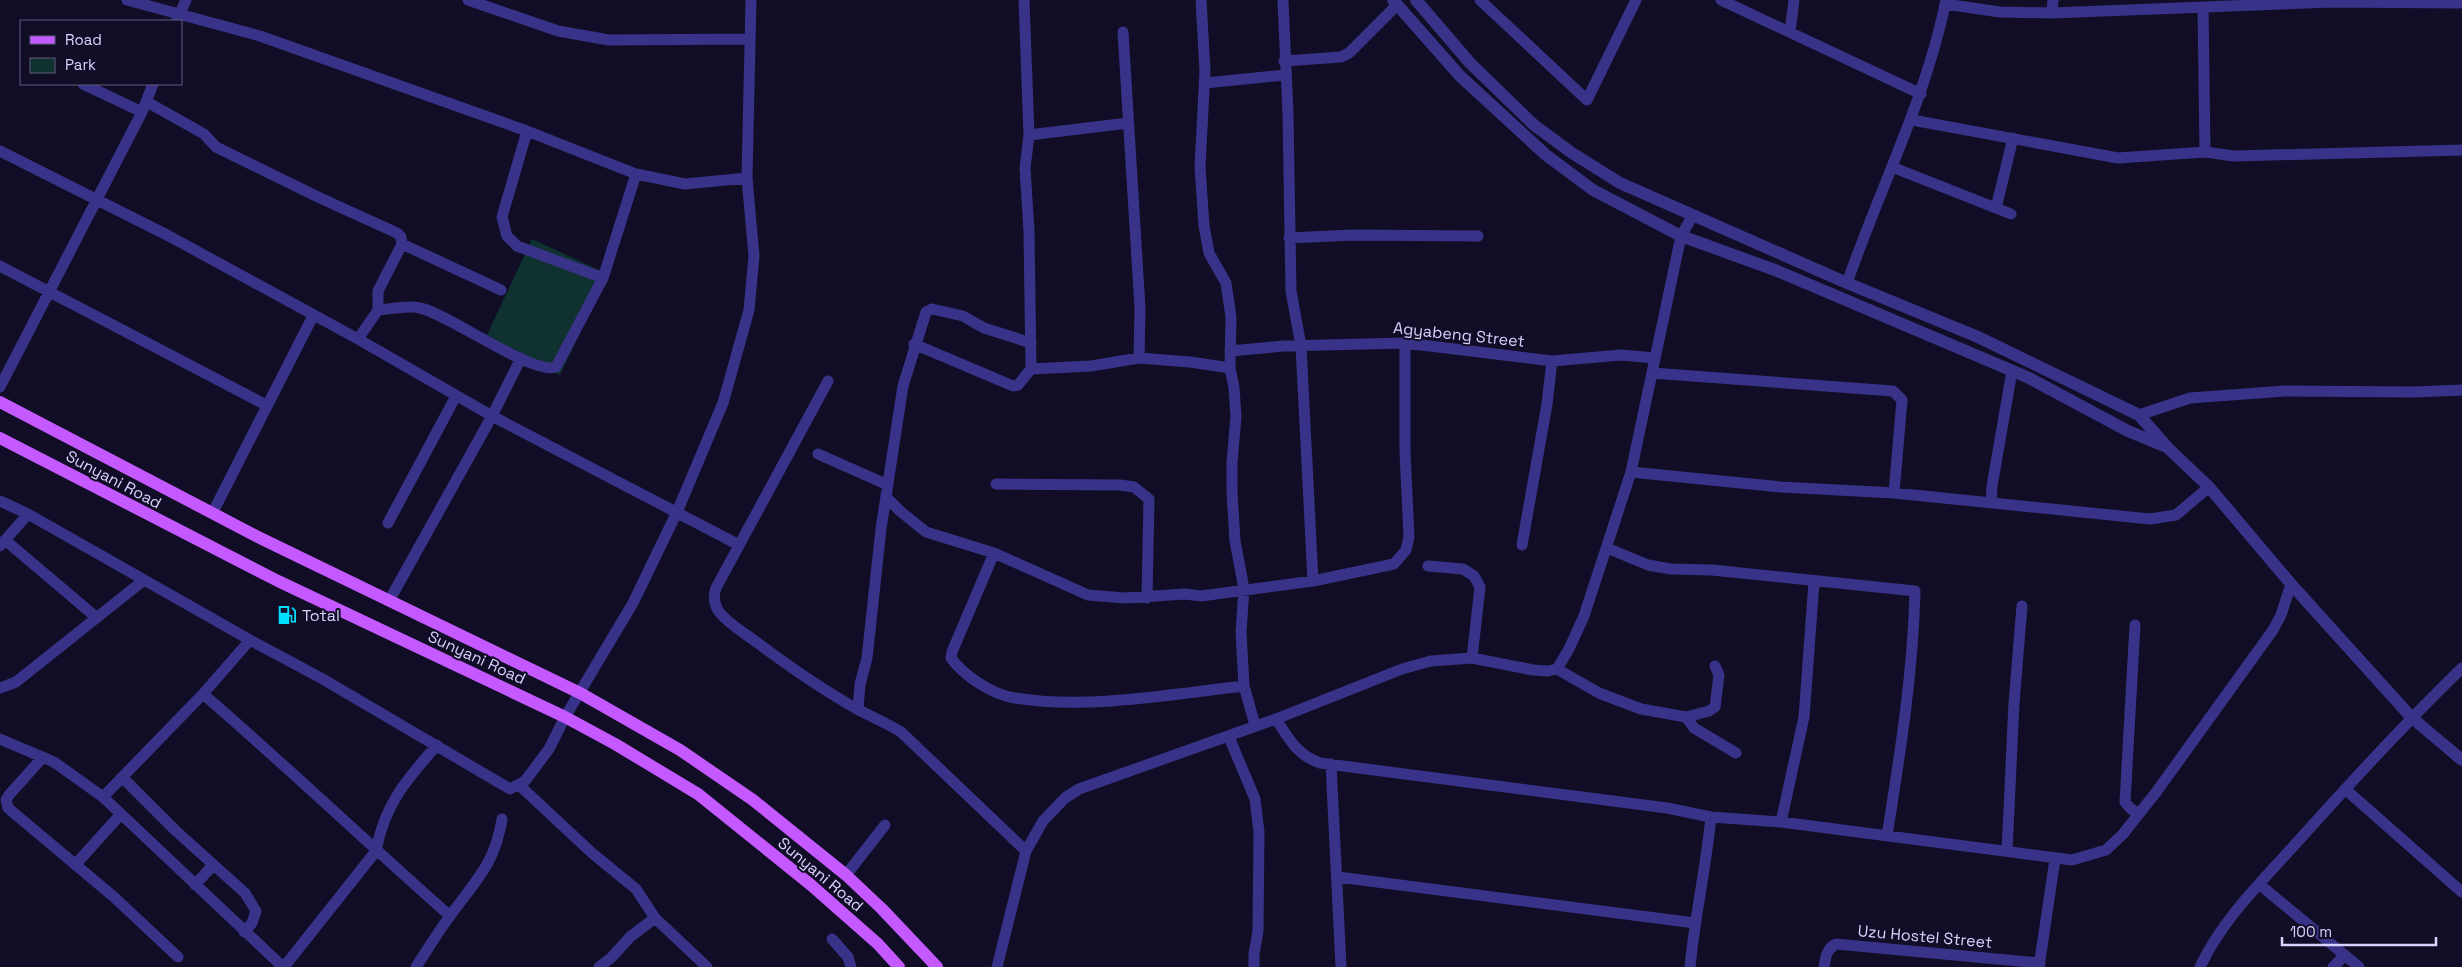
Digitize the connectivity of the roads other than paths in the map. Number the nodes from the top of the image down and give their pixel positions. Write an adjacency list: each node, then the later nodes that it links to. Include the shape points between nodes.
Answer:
1 (127, 0): 20 (street)
2 (186, 0): 20 (street)
3 (468, 0): 23 (street, via 558,31 609,40)
4 (751, 0): 23 (street)
5 (1024, 0): 34 (street)
6 (1201, 0): 26 (street)
7 (1416, 0): 45 (street, via 1470,63 1534,125 1620,183)
8 (1480, 0): 9 (street, via 1587,100)
9 (1636, 0)
10 (1721, 0): 22 (street)
11 (1794, 0): 22 (street)
12 (2052, 0): 19 (street)
13 (1282, 1): 24 (street)
14 (2312, 1): 17 (street); 18 (street)
15 (1395, 2): 24 (street, via 1349,53 1341,57); 47 (street, via 1460,76 1546,155 1593,190)
16 (1946, 2): 19 (street, via 2000,12); 29 (street)
17 (2462, 3)
18 (2203, 8): 19 (street); 38 (street)
19 (2052, 13)
20 (177, 18): 33 (street, via 260,36)
21 (1123, 32): 32 (street)
22 (1790, 32): 29 (street)
23 (749, 38): 41 (street)
24 (1284, 61): 25 (street)
25 (1285, 75): 26 (street); 48 (street)
26 (1205, 83): 62 (street, via 1200,167 1204,226 1209,253 1226,282)
27 (86, 85): 30 (street)
28 (153, 85): 30 (street)
29 (1921, 94): 31 (street)
30 (144, 107): 42 (street); 49 (street, via 204,134 216,147 397,233)
31 (1912, 120): 35 (street); 39 (street)
32 (1128, 123): 34 (street); 64 (street, via 1140,308)
33 (527, 131): 40 (street); 51 (street, via 502,218 507,236 517,246)
34 (1029, 135): 58 (street, via 1025,168)
35 (2013, 138): 38 (street, via 2118,158); 43 (street)
36 (2462, 150): 38 (street, via 2234,156)
37 (0, 151): 42 (street)
38 (2205, 152)
39 (1892, 168): 43 (street); 52 (street)
40 (636, 174): 41 (street, via 685,184); 51 (street)
41 (747, 178): 90 (street, via 754,256 749,310 723,402)
42 (97, 200): 54 (street); 56 (street)
43 (1996, 208): 44 (street)
44 (2011, 214)
45 (1693, 215): 47 (street); 52 (street)
46 (1478, 236): 48 (street)
47 (1681, 236): 65 (street); 69 (street, via 1775,270)
48 (1289, 238): 61 (street, via 1291,291)
49 (402, 244): 53 (street); 55 (street, via 378,291)
50 (0, 266): 54 (street)
51 (603, 278): 63 (street, via 556,367 546,368)
52 (1847, 283): 77 (street, via 1978,337)
53 (501, 290)
54 (48, 292): 72 (street); 76 (street)
55 (378, 310): 57 (street); 63 (street, via 412,307 426,310)
56 (313, 316): 57 (street); 76 (street)
57 (358, 339): 74 (street)
58 (1031, 343): 60 (street, via 984,328 963,316 932,309 926,312); 68 (street)
59 (1405, 343): 61 (street, Agyabeng Street); 66 (street, Agyabeng Street); 100 (street, via 1409,537 1406,550 1394,564)
60 (914, 344): 68 (street, via 1013,386 1018,385); 85 (street, via 903,386)
61 (1301, 346): 62 (street, Agyabeng Street); 100 (street)
62 (1230, 350): 67 (street)
63 (522, 358): 78 (street)
64 (1139, 358): 67 (street); 68 (street, via 1091,366)
65 (1655, 358): 66 (street, Agyabeng Street, via 1621,355); 70 (street)
66 (1552, 361): 95 (street)
67 (1230, 368): 103 (street, via 1236,416 1232,463 1235,541)
68 (1031, 369)
69 (2012, 371): 80 (street, via 2059,392 2128,431); 88 (street)
70 (1652, 373): 82 (street); 86 (street, via 1893,391 1902,400)
71 (828, 381): 94 (street)
72 (0, 387)
73 (2462, 390): 77 (street, via 2285,391 2190,398)
74 (456, 396): 78 (street); 92 (street)
75 (0, 402): 89 (main road)
76 (266, 405): 89 (street)
77 (2139, 415): 80 (street)
78 (492, 416): 90 (street); 105 (street)
79 (0, 438): 119 (main road, Sunyani Road, via 270,577)
80 (2167, 447): 84 (street)
81 (818, 454): 85 (street)
82 (1631, 472): 86 (street, via 1781,488); 96 (street)
83 (996, 484): 104 (street, via 1134,487 1148,499)
84 (2209, 487): 88 (street, via 2176,515 2164,519); 102 (street)
85 (887, 491): 97 (street, via 900,511 926,532); 118 (street)
86 (1894, 493): 88 (street)
87 (0, 501): 91 (street)
88 (1991, 503)
89 (213, 512): 105 (main road)
90 (677, 512): 94 (street); 116 (street, via 632,603)
91 (28, 514): 93 (street); 99 (street)
92 (388, 523)
93 (3, 543): 107 (street)
94 (739, 545): 118 (street, via 714,594 719,612 787,665)
95 (1522, 545)
96 (1607, 548): 101 (street, via 1648,565 1671,569 1712,570); 113 (street, via 1584,616)
97 (994, 553): 104 (street, via 1088,595); 114 (street, via 952,652 952,658 970,679 1013,698 1047,701 1110,701)
98 (1428, 566): 110 (street, via 1463,569 1474,576 1480,587)
99 (144, 580): 107 (street); 109 (street)
100 (1313, 582): 103 (street)
101 (1814, 582): 139 (street, via 1804,717); 141 (street, via 1915,591 1915,634 1906,720)
102 (2291, 584): 121 (street); 136 (street, via 2273,630)
103 (1244, 589): 104 (street, via 1201,596 1185,594); 114 (street, via 1241,632)
104 (1148, 598)
105 (389, 601): 116 (main road)
106 (2022, 606): 144 (street)
107 (97, 618): 115 (street, via 16,682)
108 (2135, 625): 136 (street, via 2125,802)
109 (250, 640): 117 (street); 126 (street)
110 (1472, 658): 113 (street, via 1523,669 1548,672); 122 (street, via 1431,661 1402,669)
111 (1715, 666): 120 (street, via 1719,675 1715,707)
112 (2462, 668): 121 (street)
113 (1557, 669): 120 (street, via 1599,693 1641,709)
114 (1244, 686): 123 (street)
115 (0, 688)
116 (580, 693): 119 (street); 148 (main road, via 680,750 753,800)
117 (203, 694): 131 (street); 142 (street)
118 (858, 709): 143 (street, via 901,732)
119 (565, 717): 132 (street, via 549,750); 166 (main road, Sunyani Road, via 698,794 811,885 878,944)
120 (1686, 717): 127 (street, via 1694,728)
121 (2411, 717): 129 (street); 133 (street)
122 (1276, 719): 123 (street); 130 (street, via 1291,744 1307,758)
123 (1255, 725): 124 (street)
124 (1229, 737): 143 (street, via 1079,789 1065,798 1043,821); 169 (street, via 1255,799 1258,824 1258,931)
125 (0, 739): 128 (street)
126 (437, 745): 132 (street, via 510,788); 142 (street, via 406,780 388,809)
127 (1736, 753)
128 (44, 757): 134 (street); 146 (street, via 9,794 6,800 8,808)
129 (2462, 760)
130 (1331, 764): 137 (street, via 1667,808); 149 (street)
131 (122, 777): 134 (street); 147 (street)
132 (519, 785): 154 (street, via 636,889)
133 (2345, 789): 150 (street); 152 (street)
134 (103, 797): 135 (street)
135 (121, 814): 146 (street); 151 (street)
136 (2139, 814): 145 (street, via 2106,850 2072,860)
137 (1711, 817): 139 (street); 155 (street)
138 (502, 819): 153 (street, via 499,842 487,867)
139 (1781, 822): 141 (street)
140 (885, 825): 148 (street)
141 (1887, 836): 144 (street)
142 (376, 851): 153 (street); 161 (street)
143 (1026, 851): 168 (street)
144 (2007, 851): 145 (street)
145 (2055, 859): 160 (street)
146 (75, 865): 159 (street)
147 (213, 865): 151 (street); 156 (street, via 245,893 256,911)
148 (846, 875): 167 (main road)
149 (1338, 876): 155 (street); 170 (street)
150 (2259, 884): 158 (street); 173 (street, via 2218,934)
151 (195, 885): 156 (street)
152 (2462, 892)
153 (450, 916): 162 (street)
154 (655, 918): 163 (street); 164 (street)
155 (1695, 923): 171 (street)
156 (244, 932): 161 (street)
157 (832, 939): 165 (street, via 848,957)
158 (2345, 955): 174 (street); 175 (street)
159 (178, 957)
160 (2039, 965): 172 (street, Uzu Hostel Street, via 1836,944 1827,953)
161 (283, 967)
162 (416, 967)
163 (599, 967)
164 (707, 967)
165 (852, 967)
166 (899, 967)
167 (937, 967)
168 (997, 967)
169 (1254, 967)
170 (1341, 967)
171 (1690, 967)
172 (1824, 967)
173 (2200, 967)
174 (2332, 967)
175 (2359, 967)

